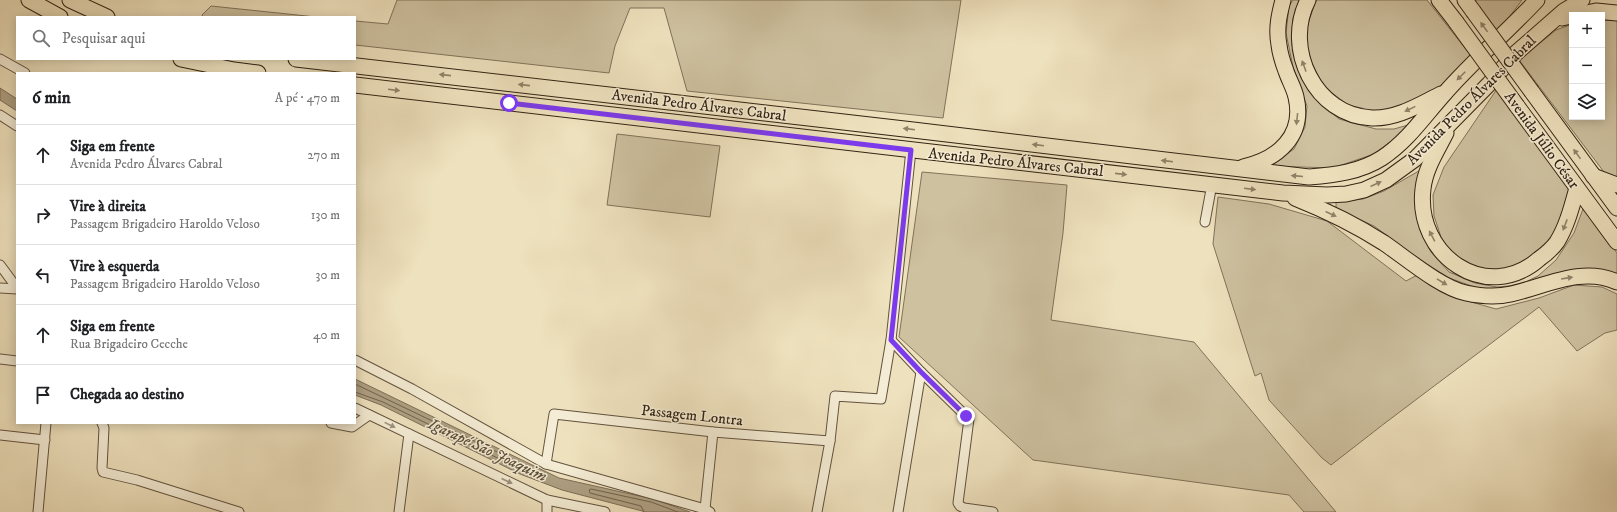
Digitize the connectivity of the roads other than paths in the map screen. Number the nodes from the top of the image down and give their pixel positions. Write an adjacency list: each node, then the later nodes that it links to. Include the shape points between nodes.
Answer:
1 (29, 0): 11 (main road)
2 (70, 0): 12 (main road)
3 (1283, 0): 26 (main road, one-way to 26, via 1277,31 1282,57 1296,98 1295,130 1290,141 1275,154 1256,164)
4 (1308, 0): 21 (main road, one-way to 4, via 1402,113 1385,118 1357,116 1331,104 1307,74 1301,57 1298,36)
5 (1439, 0): 30 (main road, Avenida Júlio César, bridge)
6 (1529, 0): 13 (main road)
7 (1537, 0): 13 (main road, Avenida Pedro Álvares Cabral)
8 (1582, 0): 14 (main road, Avenida Pedro Álvares Cabral)
9 (1469, 5): 27 (main road, Avenida Júlio César, one-way to 9, bridge)
10 (1617, 13): 14 (main road, via 1596,11)
11 (58, 16)
12 (105, 16)
13 (1519, 19): 21 (main road, Avenida Pedro Álvares Cabral, one-way to 21)
14 (1553, 20): 23 (main road, Avenida Pedro Álvares Cabral, via 1516,52)
15 (0, 60): 18 (street)
16 (186, 60): 19 (main road)
17 (305, 60): 26 (main road, Avenida Pedro Álvares Cabral, one-way to 17)
18 (22, 72)
19 (252, 72)
20 (356, 85): 25 (main road, Avenida Pedro Álvares Cabral, one-way to 25)
21 (1445, 92): 26 (main road, Avenida Pedro Álvares Cabral, one-way to 26, via 1404,140 1382,158 1360,169 1310,178)
22 (0, 114): 24 (street)
23 (1452, 122): 30 (main road, one-way to 23, via 1557,242 1530,267 1512,274 1493,277 1463,269 1448,258 1433,240 1424,217 1423,205 1423,189 1429,168); 31 (main road, Avenida Pedro Álvares Cabral, one-way to 23, via 1326,195 1364,190 1386,180 1415,159)
24 (16, 125)
25 (911, 150): 28 (main road, Avenida Pedro Álvares Cabral, one-way to 28); 40 (street)
26 (1235, 169)
27 (1593, 176): 29 (main road); 32 (main road, Avenida Júlio César)
28 (1212, 184): 31 (main road, Avenida Pedro Álvares Cabral, one-way to 31); 33 (street)
29 (1617, 185)
30 (1577, 188): 34 (main road, Avenida Júlio César)
31 (1283, 192): 36 (main road, one-way to 36, via 1342,219 1382,242 1445,285 1465,293 1485,296 1510,295 1557,280 1581,276 1594,276)
32 (1617, 208)
33 (1205, 222)
34 (1617, 242)
35 (0, 265): 37 (street)
36 (1617, 282)
37 (16, 287)
38 (0, 288): 39 (street)
39 (16, 288)
40 (891, 340): 44 (street); 54 (street, via 881,399 835,396)
41 (0, 359): 42 (street)
42 (16, 361)
43 (356, 361): 55 (street)
44 (921, 372): 64 (street); 65 (street, via 968,419 958,503 964,508)
45 (356, 408): 46 (street)
46 (369, 415): 49 (street, via 352,427); 52 (street, one-way to 52)
47 (46, 424): 53 (street)
48 (102, 424): 59 (street, via 103,472)
49 (336, 424)
50 (713, 432): 54 (street, Passagem Lontra); 55 (street, Passagem Lontra, via 554,414); 57 (street)
51 (0, 434): 53 (street)
52 (409, 434): 56 (street, one-way to 56); 60 (street)
53 (45, 440): 58 (street)
54 (830, 440): 63 (street)
55 (546, 464): 57 (street)
56 (547, 500): 61 (street); 62 (street)
57 (708, 510)
58 (38, 512)
59 (239, 512)
60 (399, 512)
61 (547, 512)
62 (605, 512)
63 (817, 512)
64 (898, 512)
65 (993, 512)

